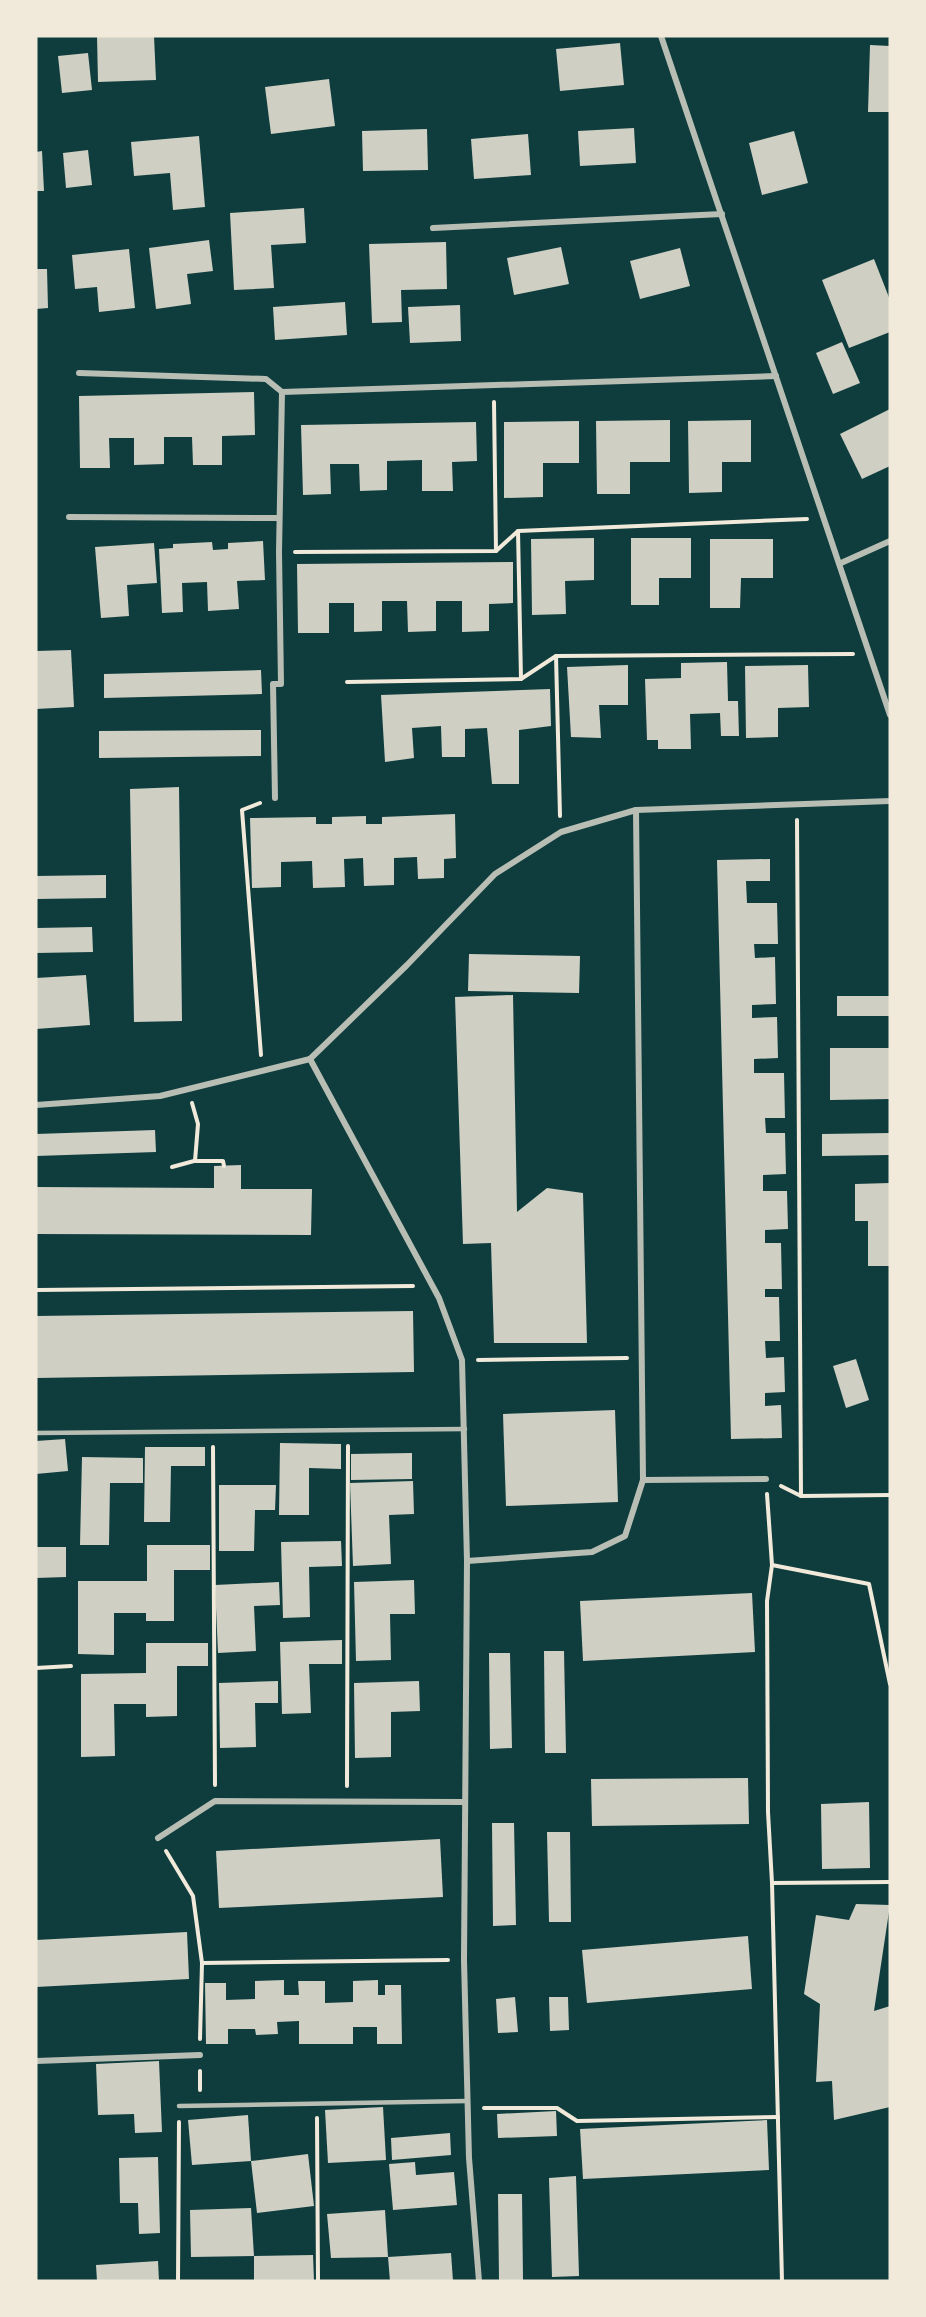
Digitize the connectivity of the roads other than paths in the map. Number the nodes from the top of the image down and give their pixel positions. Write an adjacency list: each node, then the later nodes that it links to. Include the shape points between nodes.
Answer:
1 (661, 36): 2 (street)
2 (722, 214): 3 (street); 5 (street)
3 (433, 228)
4 (79, 372): 6 (street, via 266,379)
5 (776, 376): 6 (street); 10 (street)
6 (282, 392): 8 (street)
7 (69, 517): 8 (street)
8 (279, 518): 12 (street, via 281,684 273,684)
9 (890, 541): 10 (street)
10 (841, 563): 11 (street)
11 (890, 715)
12 (275, 798)
13 (890, 801): 14 (street)
14 (636, 810): 15 (street, via 561,832 495,874); 20 (street)
15 (310, 1059): 16 (street, via 160,1096); 17 (street, via 432,1286 462,1360)
16 (36, 1105)
17 (465, 1429): 18 (lane); 21 (street)
18 (36, 1433)
19 (766, 1479): 20 (street)
20 (643, 1480): 21 (street, via 625,1536 591,1552)
21 (466, 1561): 22 (street)
22 (464, 1802): 23 (street, via 215,1801); 26 (street)
23 (158, 1838)
24 (200, 2055): 25 (street)
25 (36, 2061)
26 (467, 2101): 27 (lane); 28 (street)
27 (179, 2106)
28 (478, 2281)

